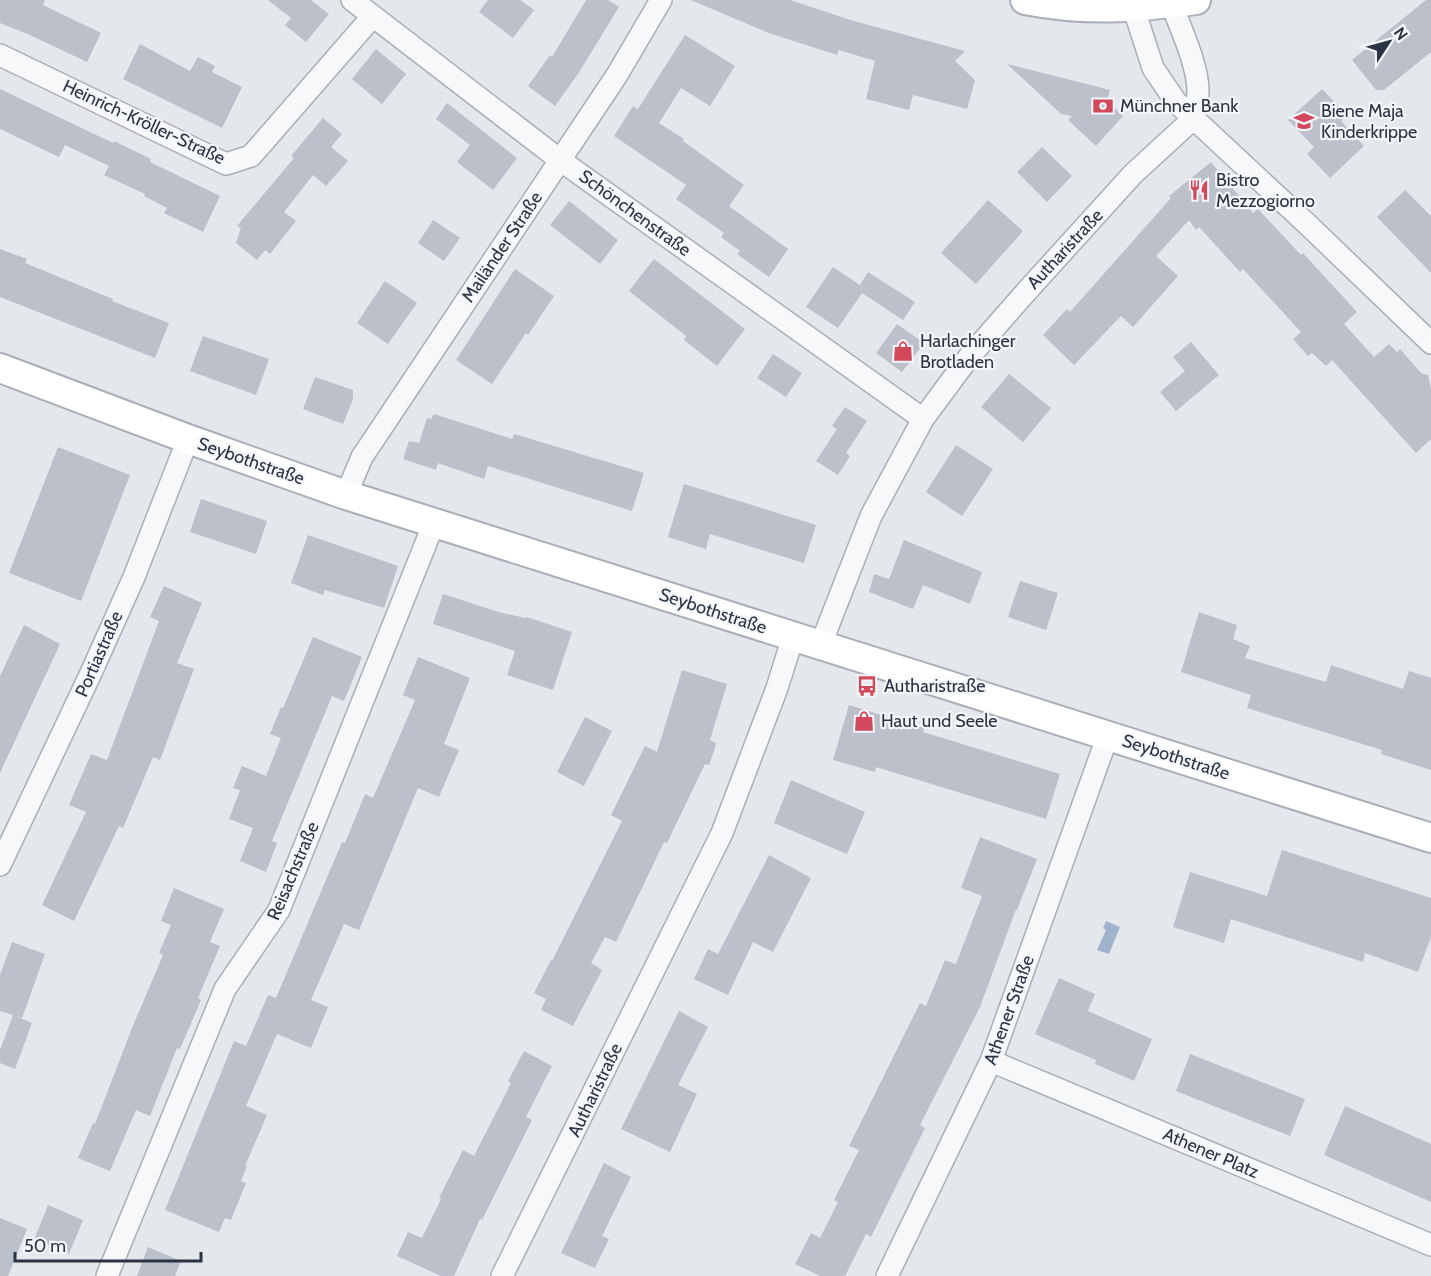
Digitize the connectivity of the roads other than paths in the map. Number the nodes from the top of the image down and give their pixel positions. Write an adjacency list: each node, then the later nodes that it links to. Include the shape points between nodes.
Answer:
1 (352, 0): 6 (street, Schönchenstraße)
2 (661, 0): 9 (street, Mailänder Straße)
3 (1025, 0): 5 (street, via 1089,9)
4 (1179, 1): 5 (street); 8 (street, via 1198,87)
5 (1133, 4): 8 (street, via 1153,68)
6 (373, 16): 7 (street, Heinrich-Kröller-Straße, via 251,156 226,164); 9 (street, Schönchenstraße)
7 (0, 55)
8 (1192, 118): 10 (street); 12 (street, Autharistraße, via 1133,174 1026,292 969,357)
9 (560, 160): 12 (street, Schönchenstraße); 14 (street, Mailänder Straße, via 362,457)
10 (1431, 343)
11 (0, 368): 13 (street, Seybothstraße)
12 (923, 419): 17 (street, Autharistraße, via 871,516)
13 (188, 439): 14 (street, Seybothstraße); 20 (street, Portiastraße, via 134,577)
14 (346, 495): 15 (street, Seybothstraße)
15 (434, 523): 16 (street, Seybothstraße); 23 (street, Reisachstraße, via 279,910 225,989)
16 (793, 637): 17 (street, Seybothstraße); 24 (street, Autharistraße, via 722,833)
17 (821, 645): 18 (street, Seybothstraße)
18 (1108, 735): 19 (street, Seybothstraße); 21 (street, Athener Straße)
19 (1431, 838)
20 (0, 865)
21 (991, 1061): 22 (street, Athener Platz); 25 (street, Athener Straße)
22 (1431, 1245)
23 (107, 1276)
24 (502, 1276)
25 (887, 1276)

